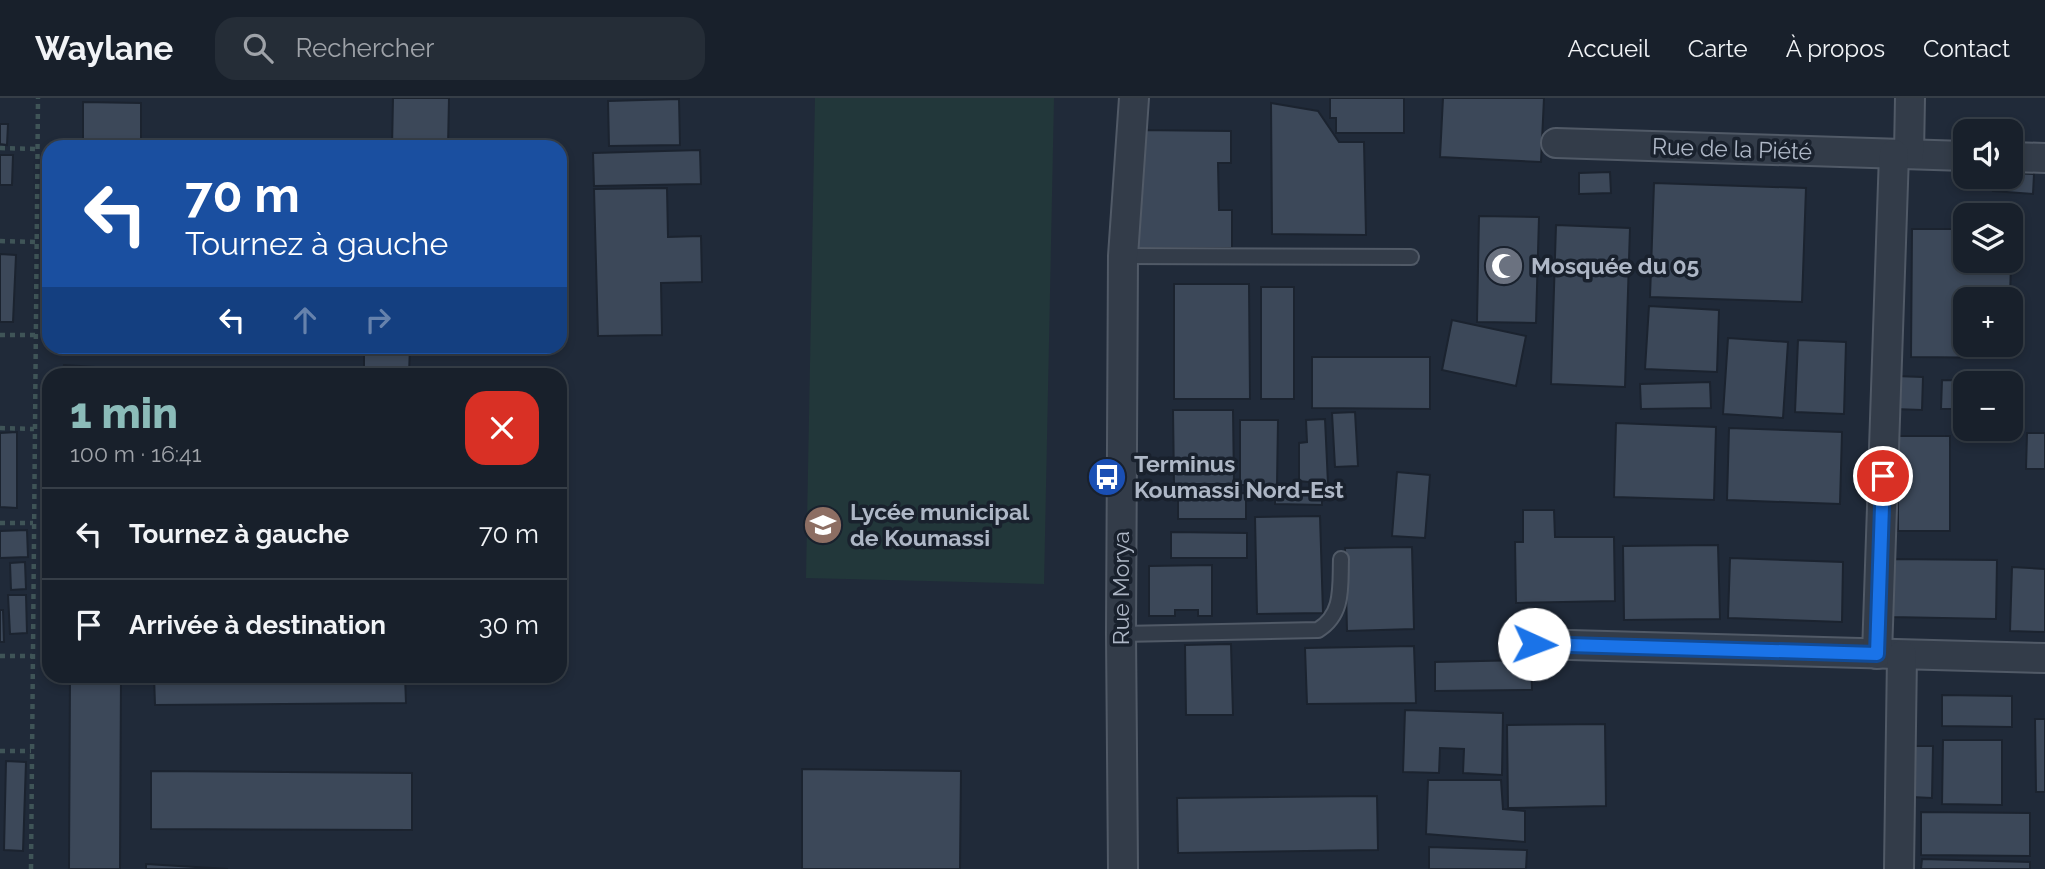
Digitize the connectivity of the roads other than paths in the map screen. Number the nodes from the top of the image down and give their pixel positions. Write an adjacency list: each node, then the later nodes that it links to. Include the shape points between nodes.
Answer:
1 (1134, 98): 8 (street, Rue Morya)
2 (1910, 98): 4 (street)
3 (1556, 143): 4 (street, Rue de la Piété)
4 (1902, 154): 5 (street, Rue de la Piété); 13 (street)
5 (1953, 156)
6 (2023, 157): 7 (street)
7 (2045, 158)
8 (1123, 256): 9 (lane); 11 (street, Rue Morya)
9 (1411, 257)
10 (1341, 559): 11 (lane, via 1339,601 1331,622 1318,630)
11 (1121, 634): 15 (street, Rue Morya)
12 (1534, 644): 13 (street)
13 (1889, 655): 14 (street); 16 (street)
14 (2045, 658)
15 (1123, 869)
16 (1899, 869)

